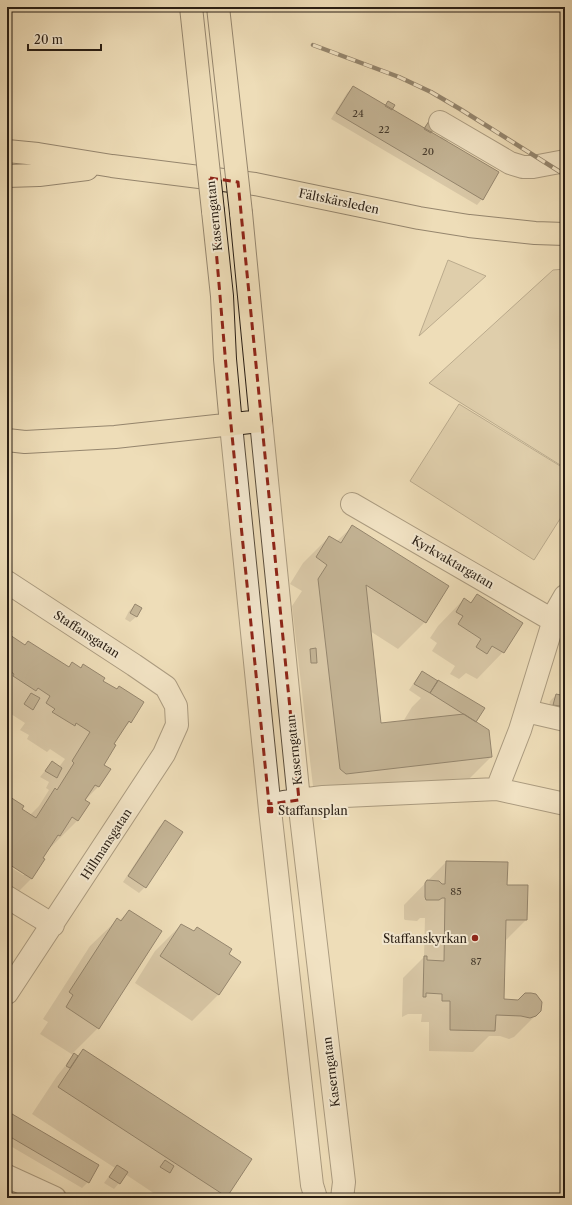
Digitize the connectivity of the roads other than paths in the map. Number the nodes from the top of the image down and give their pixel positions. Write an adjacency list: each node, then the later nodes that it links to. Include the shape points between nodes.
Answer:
1 (191, 7): 10 (main road, Kaserngatan, bridge, via 222,296)
2 (218, 7): 9 (main road, Kaserngatan, bridge)
3 (440, 122): 5 (street, via 510,163 522,167)
4 (7, 151): 6 (main road, Fältskärsleden)
5 (565, 161)
6 (112, 166): 7 (main road, Fältskärsleden, via 39,175); 8 (main road, Fältskärsleden, via 255,184 469,226)
7 (7, 176)
8 (565, 234)
9 (261, 421): 10 (main road); 20 (street, Kaserngatan)
10 (231, 425): 11 (main road, via 114,437 25,442); 21 (street, Kaserngatan)
11 (7, 440)
12 (352, 504): 15 (street, Kyrkvaktargatan)
13 (7, 582): 16 (street, Staffansgatan)
14 (565, 596): 15 (street)
15 (554, 621): 17 (street)
16 (166, 687): 24 (street, Hillmansgatan, via 176,706 177,725 164,754)
17 (526, 711): 18 (street); 19 (street)
18 (565, 720)
19 (497, 788): 20 (street); 22 (street)
20 (299, 800): 21 (street); 29 (street, Kaserngatan, via 344,1182)
21 (269, 804): 28 (street, Kaserngatan, via 312,1185)
22 (565, 804)
23 (7, 897): 24 (street)
24 (53, 925): 25 (street, Hillmansgatan)
25 (7, 993)
26 (7, 1176): 27 (street)
27 (55, 1198)
28 (316, 1198)
29 (342, 1198)

